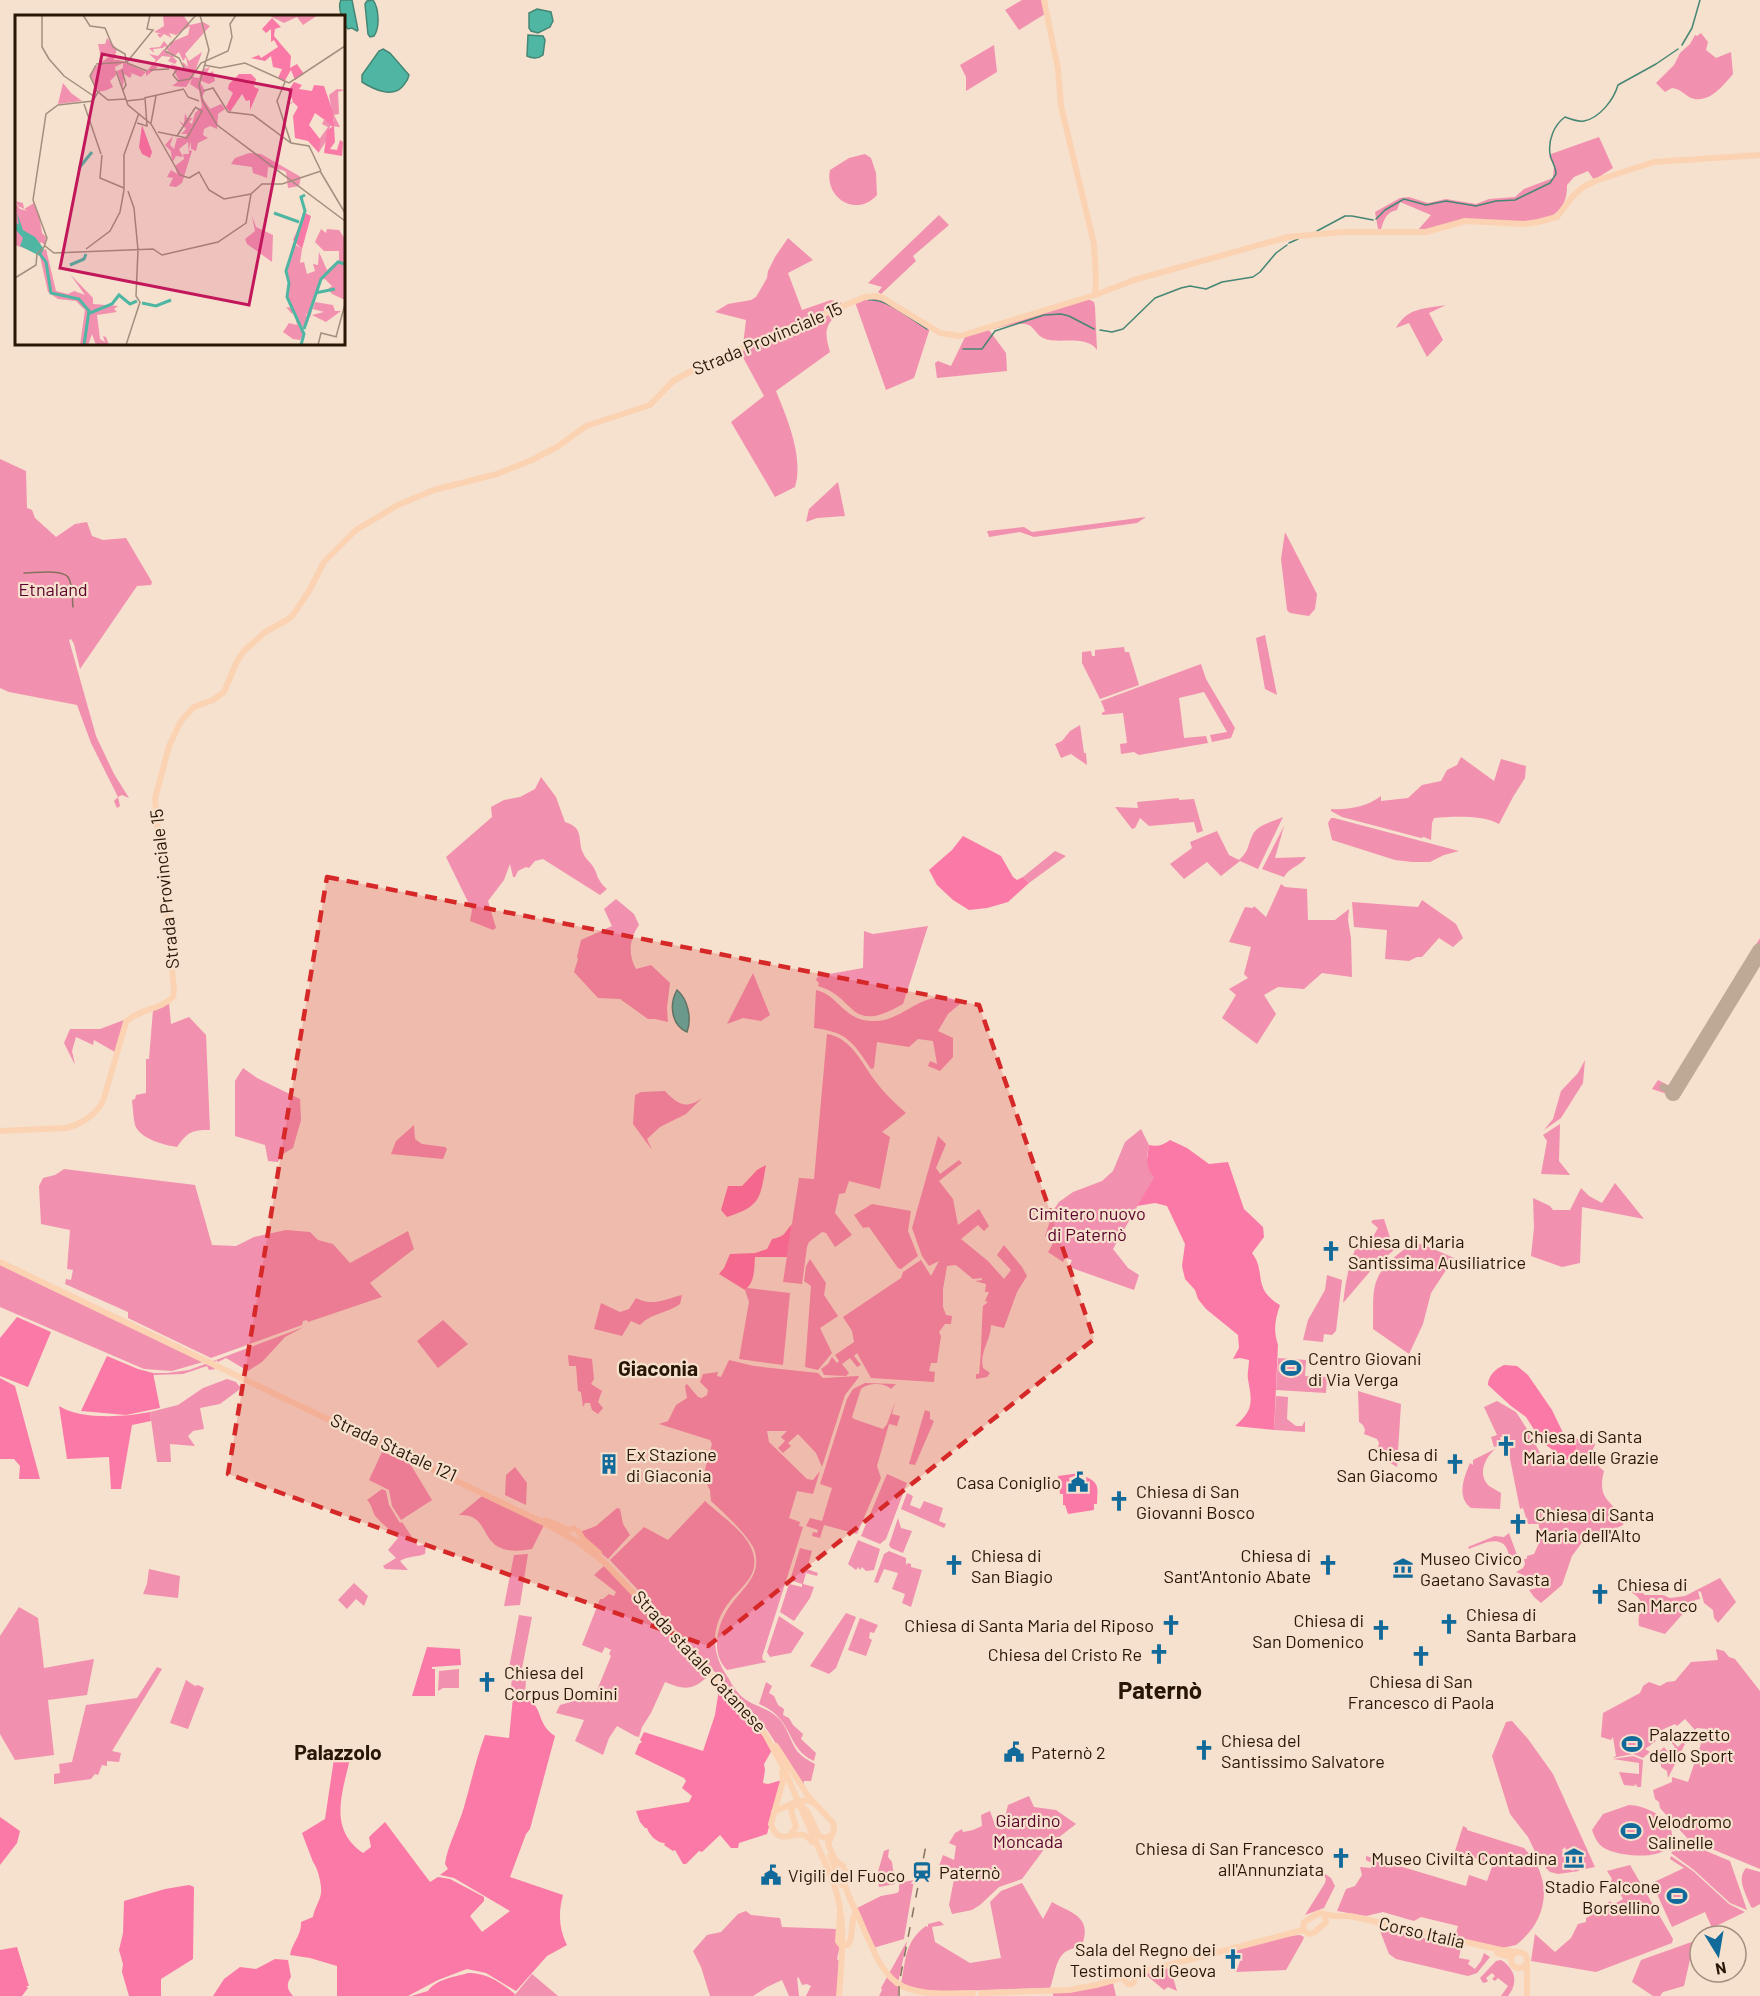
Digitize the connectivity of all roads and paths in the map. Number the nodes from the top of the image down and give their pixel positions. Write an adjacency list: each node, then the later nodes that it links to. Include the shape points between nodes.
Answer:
1 (1044, 0): 3 (main road, via 1057,62 1060,100 1094,244)
2 (1760, 155): 3 (main road, via 1654,162 1583,187 1557,217 1539,222 1465,222 1426,232 1343,232 1288,237)
3 (1097, 290): 4 (main road, Strada Provinciale 15, via 956,337 940,333 883,298 866,297 704,364 672,381 650,405 586,426 532,460 405,502 346,538 321,566 293,615 247,647 224,692 191,709 172,738 155,799 173,997 126,1022 104,1098 92,1115 66,1128)
4 (0, 1131)
5 (0, 1261): 6 (main road, Strada Statale 121)
6 (211, 1361): 7 (main road, Strada Statale 121); 7 (main road, Strada Statale 121, via 317,1414 342,1432 384,1446)
7 (574, 1532): 8 (main road, Strada statale Catanese); 8 (main road, Strada statale Catanese, via 599,1553 755,1717)
8 (774, 1746): 9 (main road); 10 (main road, Strada statale Catanese); 11 (main road, via 783,1778); 15 (main road, Strada statale Catanese)
9 (813, 1802): 10 (main road); 12 (main road, via 833,1823)
10 (799, 1803): 11 (main road); 12 (main road, via 819,1836); 13 (main road, via 791,1810 796,1827); 20 (main road, Strada statale Catanese, via 838,1888)
11 (774, 1812): 13 (main road, via 774,1832 781,1837)
12 (832, 1834): 14 (main road)
13 (789, 1836): 15 (main road, via 809,1837)
14 (828, 1844): 16 (main road, via 836,1873); 16 (main road, via 832,1856 844,1868)
15 (828, 1872): 23 (main road, Strada statale Catanese, via 840,1909 838,1941)
16 (853, 1904): 17 (main road)
17 (856, 1914): 20 (main road, via 848,1918); 23 (main road, via 850,1942); 29 (main road, via 891,1980 917,1994)
18 (1326, 1919): 19 (main road, via 1319,1913); 21 (main road, via 1313,1934); 24 (main road, Corso Italia, via 1356,1917); 25 (main road, Corso Italia, via 1358,1921)
19 (1304, 1922): 21 (main road); 22 (main road)
20 (844, 1928): 23 (main road, Strada statale Catanese)
21 (1303, 1930): 22 (main road)
22 (1262, 1939): 30 (main road, via 1088,1987)
23 (842, 1944): 32 (main road)
24 (1518, 1952): 25 (main road); 26 (main road, via 1524,1953)
25 (1511, 1957): 27 (main road, via 1513,1966)
26 (1527, 1960): 27 (main road); 28 (main road)
27 (1521, 1968): 28 (main road)
28 (1528, 1978): 31 (main road)
29 (972, 1995): 30 (main road)
30 (982, 1995)
31 (1527, 1995)
32 (839, 1996)

